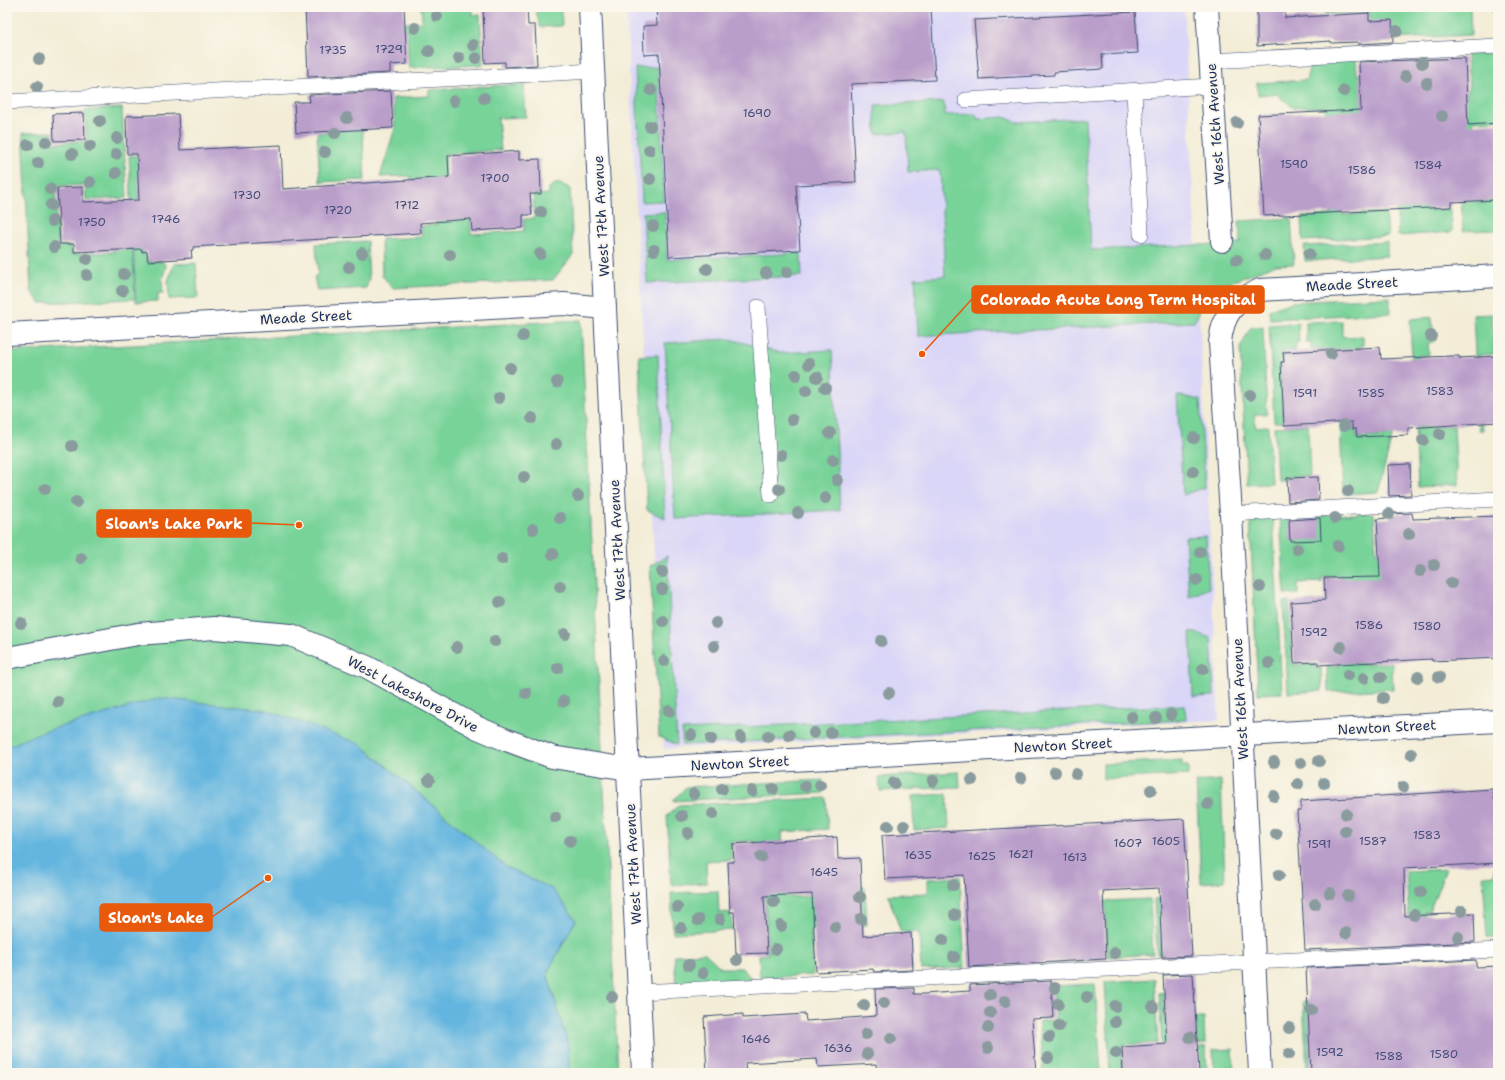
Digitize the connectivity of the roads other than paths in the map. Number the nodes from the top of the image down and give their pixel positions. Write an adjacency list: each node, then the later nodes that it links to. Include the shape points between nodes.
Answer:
1 (590, 7): 5 (street, West 17th Avenue)
2 (1207, 7): 4 (street, West 16th Avenue)
3 (1498, 46): 4 (lane)
4 (1210, 61): 6 (street, West 16th Avenue)
5 (594, 71): 9 (lane); 14 (street, West 17th Avenue)
6 (1212, 86): 7 (lane); 11 (street, West 16th Avenue)
7 (1134, 91): 8 (lane); 10 (lane)
8 (966, 100)
9 (7, 102)
10 (1141, 234)
11 (1222, 241)
12 (1498, 276): 15 (street, Meade Street, via 1260,290 1246,295 1237,302)
13 (758, 307): 17 (lane)
14 (605, 308): 16 (street, Meade Street, via 564,304); 23 (street, West 17th Avenue)
15 (1223, 324): 19 (street, West 16th Avenue, via 1220,342)
16 (7, 334)
17 (771, 495)
18 (1498, 499): 19 (lane)
19 (1231, 514): 22 (street, West 16th Avenue)
20 (7, 658): 23 (street, West Lakeshore Drive, via 138,634 214,628 291,635 367,667 478,728 498,736 552,757)
21 (1498, 721): 22 (street, Newton Street)
22 (1242, 736): 23 (street, Newton Street); 25 (street, West 16th Avenue)
23 (628, 769): 26 (street, West 17th Avenue)
24 (1498, 950): 25 (lane)
25 (1254, 963): 26 (lane); 28 (street, West 16th Avenue)
26 (639, 992): 27 (street, West 17th Avenue)
27 (643, 1073)
28 (1260, 1073)

